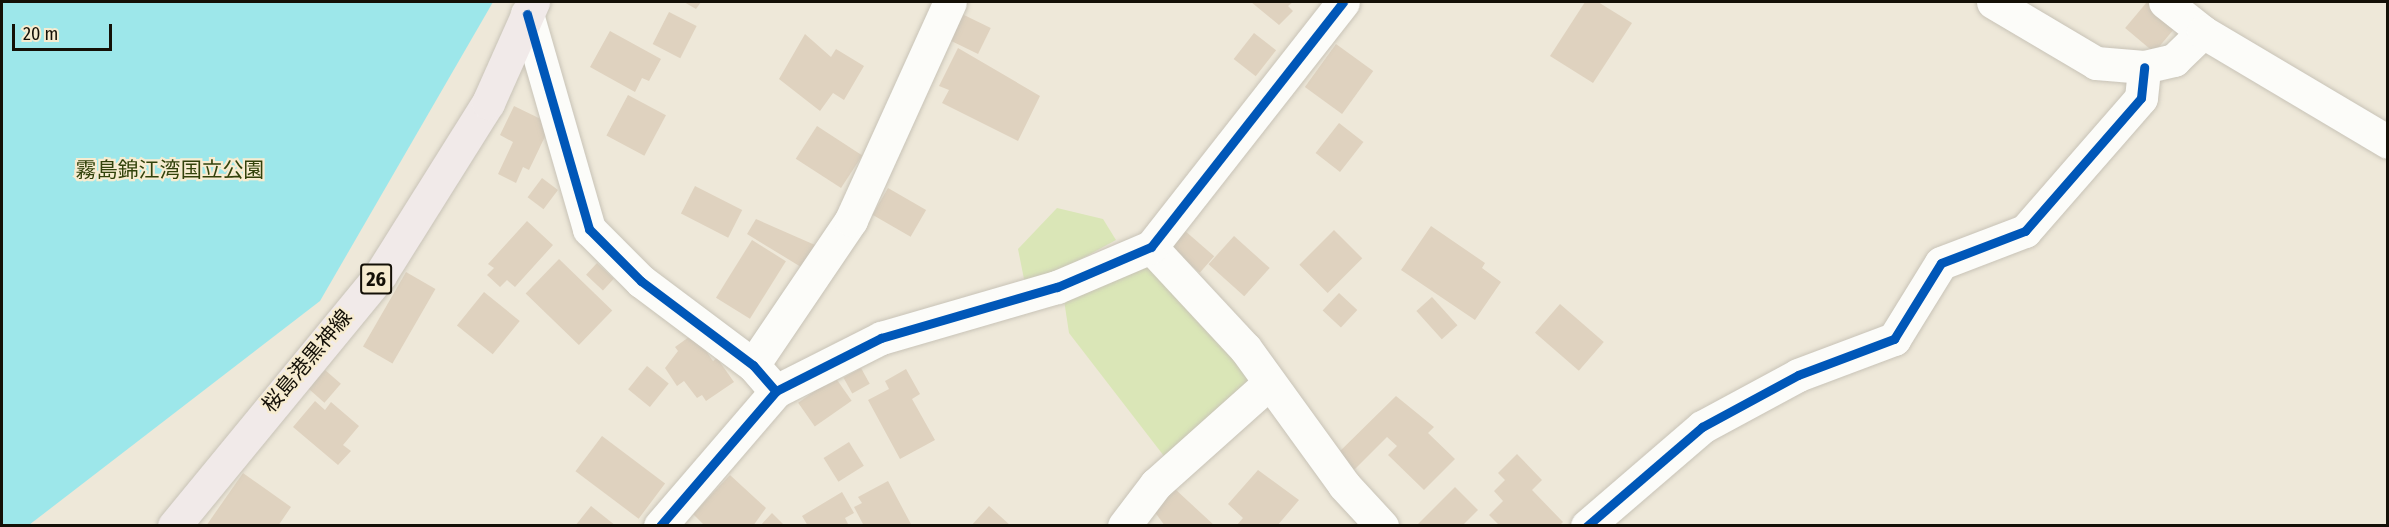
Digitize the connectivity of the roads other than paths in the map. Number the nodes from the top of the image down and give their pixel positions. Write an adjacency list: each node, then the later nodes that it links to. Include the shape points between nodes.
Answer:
1 (950, 2): 10 (street, via 851,220)
2 (1343, 2): 9 (street)
3 (1993, 2): 7 (street, via 2096,63)
4 (2164, 2): 6 (street)
5 (530, 8): 10 (street, via 589,229 641,281); 13 (main road, 桜島港黒神線 / 26, via 488,103 380,275)
6 (2203, 32): 7 (street, via 2174,60); 8 (street)
7 (2144, 68): 17 (street, via 2140,98 2025,231 1941,264 1894,339 1798,375 1702,427)
8 (2388, 142)
9 (1151, 247): 11 (street, via 1245,348); 12 (street, via 1057,287 881,338)
10 (753, 365): 12 (street)
11 (1269, 383): 15 (street, via 1156,484); 16 (street, via 1344,485)
12 (776, 391): 14 (street)
13 (174, 525)
14 (660, 525)
15 (1124, 525)
16 (1382, 525)
17 (1587, 525)

